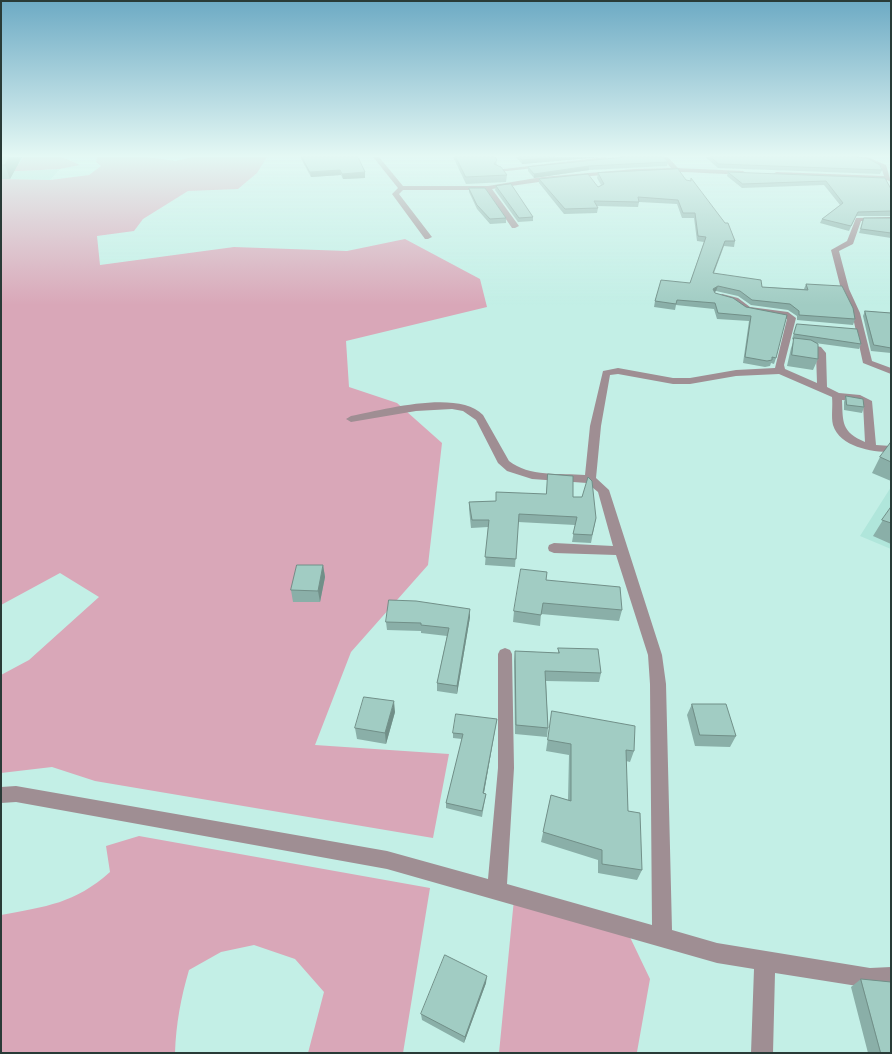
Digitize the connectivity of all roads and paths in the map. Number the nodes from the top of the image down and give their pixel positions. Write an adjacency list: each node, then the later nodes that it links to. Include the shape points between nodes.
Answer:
1 (404, 206): 5 (street)
2 (501, 206): 4 (street)
3 (891, 219): 8 (street, via 858,219 850,242 835,250)
4 (515, 226)
5 (428, 237)
6 (717, 295): 9 (street, via 735,300 748,309 785,314 792,318 795,324)
7 (850, 329): 8 (street)
8 (860, 330): 11 (street, via 868,363)
9 (785, 343): 10 (street, via 779,365); 12 (street, via 818,350 821,354)
10 (782, 371): 12 (street); 17 (street, via 673,381 618,371 606,373 591,454)
11 (891, 371)
12 (822, 388): 13 (street)
13 (837, 396): 15 (street, via 838,424 844,434 852,441); 15 (street, via 860,398 868,403)
14 (351, 418): 17 (street, via 443,405 464,407 478,416 510,470)
15 (871, 447): 16 (street)
16 (891, 449)
17 (590, 479): 19 (street, via 603,490)
18 (554, 548): 19 (street)
19 (621, 551): 23 (street, via 654,655 658,684)
20 (505, 654): 22 (street, via 506,768)
21 (1, 795): 22 (street, via 16,794 387,860)
22 (498, 891): 23 (street)
23 (662, 937): 24 (street, via 717,953)
24 (765, 960): 25 (street, via 870,978); 26 (street)
25 (891, 977)
26 (762, 1053)

